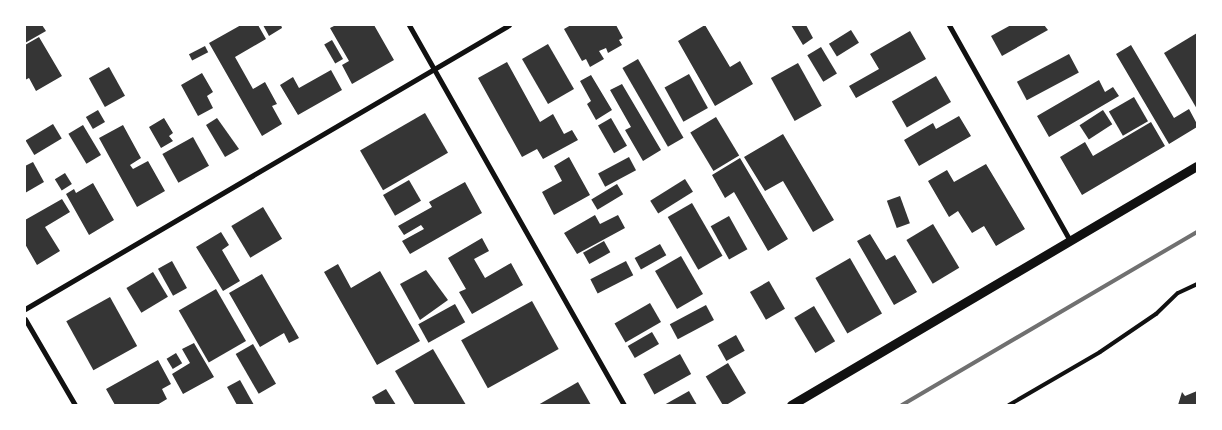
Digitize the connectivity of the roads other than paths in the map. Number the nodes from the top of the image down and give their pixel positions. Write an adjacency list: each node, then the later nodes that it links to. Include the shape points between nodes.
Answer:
1 (408, 25): 4 (street)
2 (509, 25): 4 (street)
3 (949, 25): 6 (street)
4 (433, 70): 8 (street); 11 (street)
5 (1197, 166): 6 (street)
6 (1070, 241): 12 (street)
7 (1197, 284): 13 (lane, via 1178,293 1156,314 1100,352)
8 (25, 309)
9 (25, 319): 10 (street)
10 (76, 405)
11 (624, 405)
12 (791, 405)
13 (1009, 405)

